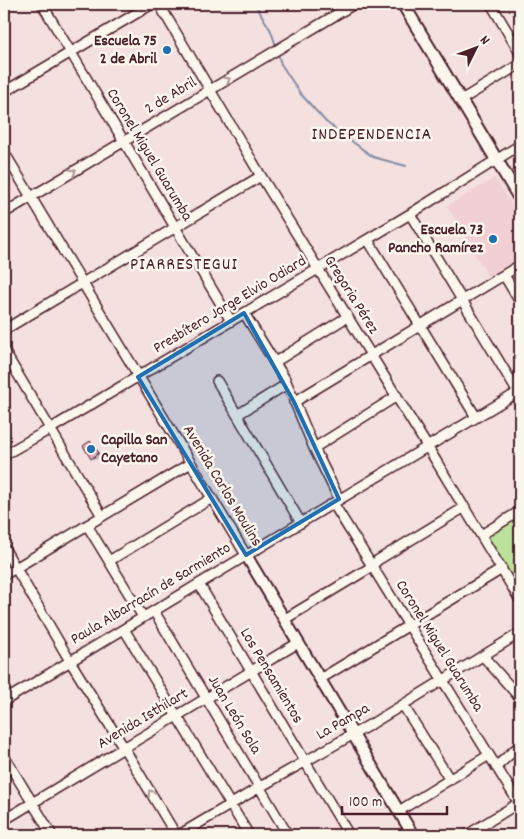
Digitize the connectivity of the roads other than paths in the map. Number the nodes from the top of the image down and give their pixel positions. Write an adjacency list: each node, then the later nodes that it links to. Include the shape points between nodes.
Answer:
1 (42, 4): 7 (street, Coronel Miguel Guarumba)
2 (152, 4): 7 (street)
3 (159, 4): 10 (street, Gregoria Pérez)
4 (354, 4): 10 (street, 2 de Abril, one-way to 4)
5 (403, 4): 12 (main road)
6 (491, 4): 8 (street)
7 (71, 52): 11 (street); 13 (street, Coronel Miguel Guarumba)
8 (520, 53)
9 (520, 64): 12 (street)
10 (210, 90): 13 (street, 2 de Abril); 17 (street, Gregoria Pérez)
11 (4, 92)
12 (461, 100): 16 (main road)
13 (123, 141): 18 (street, 2 de Abril, one-way to 13); 22 (street, Coronel Miguel Guarumba)
14 (520, 145): 16 (street, Presbítero Jorge Elvio Odiard)
15 (4, 152): 18 (street, Avenida Carlos Moulins)
16 (497, 159): 19 (main road); 21 (street, Presbítero Jorge Elvio Odiard)
17 (261, 176): 22 (street); 25 (street, Gregoria Pérez)
18 (31, 197): 20 (street, 2 de Abril); 27 (street, Avenida Carlos Moulins)
19 (520, 199)
20 (4, 213)
21 (410, 214): 23 (street, Presbítero Jorge Elvio Odiard); 28 (street)
22 (175, 227): 27 (street); 32 (street, Coronel Miguel Guarumba)
23 (368, 240): 25 (street, Presbítero Jorge Elvio Odiard); 33 (street)
24 (520, 265): 26 (street)
25 (318, 269): 30 (street, Presbítero Jorge Elvio Odiard); 31 (street, Gregoria Pérez)
26 (504, 275): 28 (street); 29 (street)
27 (83, 283): 34 (street); 38 (street, Avenida Carlos Moulins)
28 (462, 301): 33 (street); 41 (street)
29 (520, 302)
30 (244, 313): 32 (street, Presbítero Jorge Elvio Odiard); 37 (street, Coronel Miguel Guarumba)
31 (347, 317): 36 (street, Gregoria Pérez); 37 (street)
32 (231, 321): 38 (street, Presbítero Jorge Elvio Odiard)
33 (420, 326): 36 (street); 45 (street)
34 (4, 330)
35 (4, 351): 46 (street)
36 (372, 356): 42 (street, Gregoria Pérez); 43 (street)
37 (274, 362): 40 (street, Coronel Miguel Guarumba)
38 (138, 377): 46 (street, Presbítero Jorge Elvio Odiard); 50 (street, Avenida Carlos Moulins)
39 (217, 381): 44 (street)
40 (287, 384): 43 (street, Coronel Miguel Guarumba); 44 (street)
41 (520, 393): 45 (street, Paula Albarracín de Sarmiento)
42 (397, 396): 47 (street, Gregoria Pérez); 48 (street)
43 (294, 402): 48 (street, Coronel Miguel Guarumba)
44 (237, 415): 56 (street)
45 (476, 417): 47 (street, Paula Albarracín de Sarmiento)
46 (50, 429): 49 (street, Presbítero Jorge Elvio Odiard); 55 (street)
47 (427, 446): 52 (street, Paula Albarracín de Sarmiento); 53 (street, Gregoria Pérez)
48 (314, 448): 52 (street, Coronel Miguel Guarumba)
49 (4, 455)
50 (191, 463): 51 (street, Avenida Carlos Moulins); 55 (street)
51 (212, 498): 60 (street, Avenida Carlos Moulins); 61 (street)
52 (336, 501): 56 (street, Paula Albarracín de Sarmiento); 62 (street, Coronel Miguel Guarumba)
53 (464, 507): 58 (street, Gregoria Pérez); 62 (street)
54 (520, 511): 58 (street)
55 (102, 516): 57 (street)
56 (301, 522): 60 (street, Paula Albarracín de Sarmiento)
57 (87, 525): 61 (street); 63 (street)
58 (481, 535): 64 (street, Gregoria Pérez)
59 (4, 548): 63 (street)
60 (246, 555): 66 (street, Paula Albarracín de Sarmiento); 70 (street, Avenida Carlos Moulins)
61 (109, 561): 69 (street)
62 (372, 566): 70 (street); 71 (street, Coronel Miguel Guarumba)
63 (16, 568): 65 (street); 76 (street)
64 (502, 569): 67 (street, Gregoria Pérez); 71 (street)
65 (4, 575)
66 (199, 584): 68 (street, Paula Albarracín de Sarmiento); 77 (street, Los Pensamientos)
67 (520, 600)
68 (154, 611): 69 (street, Paula Albarracín de Sarmiento); 80 (street, Juan León Sola)
69 (143, 618): 72 (street, Paula Albarracín de Sarmiento)
70 (285, 619): 74 (street, Avenida Carlos Moulins)
71 (408, 626): 78 (street); 79 (street, Coronel Miguel Guarumba)
72 (124, 629): 76 (street, Paula Albarracín de Sarmiento); 84 (street)
73 (520, 634): 75 (street, La Pampa)
74 (298, 643): 77 (street, Avenida Isthilart); 78 (street, Avenida Carlos Moulins)
75 (483, 656): 79 (street, La Pampa); 81 (street)
76 (70, 661): 82 (street, Paula Albarracín de Sarmiento); 87 (street)
77 (251, 671): 80 (street, Avenida Isthilart); 90 (street, Los Pensamientos)
78 (320, 679): 85 (street, Avenida Carlos Moulins)
79 (443, 680): 83 (street, La Pampa); 88 (street, Coronel Miguel Guarumba)
80 (206, 698): 84 (street, Avenida Isthilart); 93 (street, Juan León Sola)
81 (520, 698)
82 (4, 701)
83 (403, 705): 85 (street, La Pampa); 92 (street)
84 (177, 716): 87 (street, Avenida Isthilart); 95 (street)
85 (353, 734): 90 (street, La Pampa); 97 (street, Avenida Carlos Moulins)
86 (520, 745): 91 (street)
87 (124, 748): 94 (street, Avenida Isthilart); 100 (street, one-way to 87)
88 (489, 755): 91 (street, Coronel Miguel Guarumba); 92 (street)
89 (4, 756): 94 (street)
90 (305, 762): 93 (street, La Pampa); 103 (street, Los Pensamientos)
91 (496, 767): 96 (street, Coronel Miguel Guarumba)
92 (450, 780): 97 (street)
93 (260, 787): 95 (street, La Pampa); 102 (street, Juan León Sola)
94 (33, 803): 98 (street, Avenida Isthilart); 99 (street)
95 (231, 804): 100 (street, La Pampa); 101 (street)
96 (520, 804): 105 (street)
97 (399, 811): 104 (street, Avenida Carlos Moulins)
98 (4, 820)
99 (52, 835)
100 (177, 835)
101 (249, 835)
102 (288, 835)
103 (349, 835)
104 (413, 835)
105 (467, 835)

